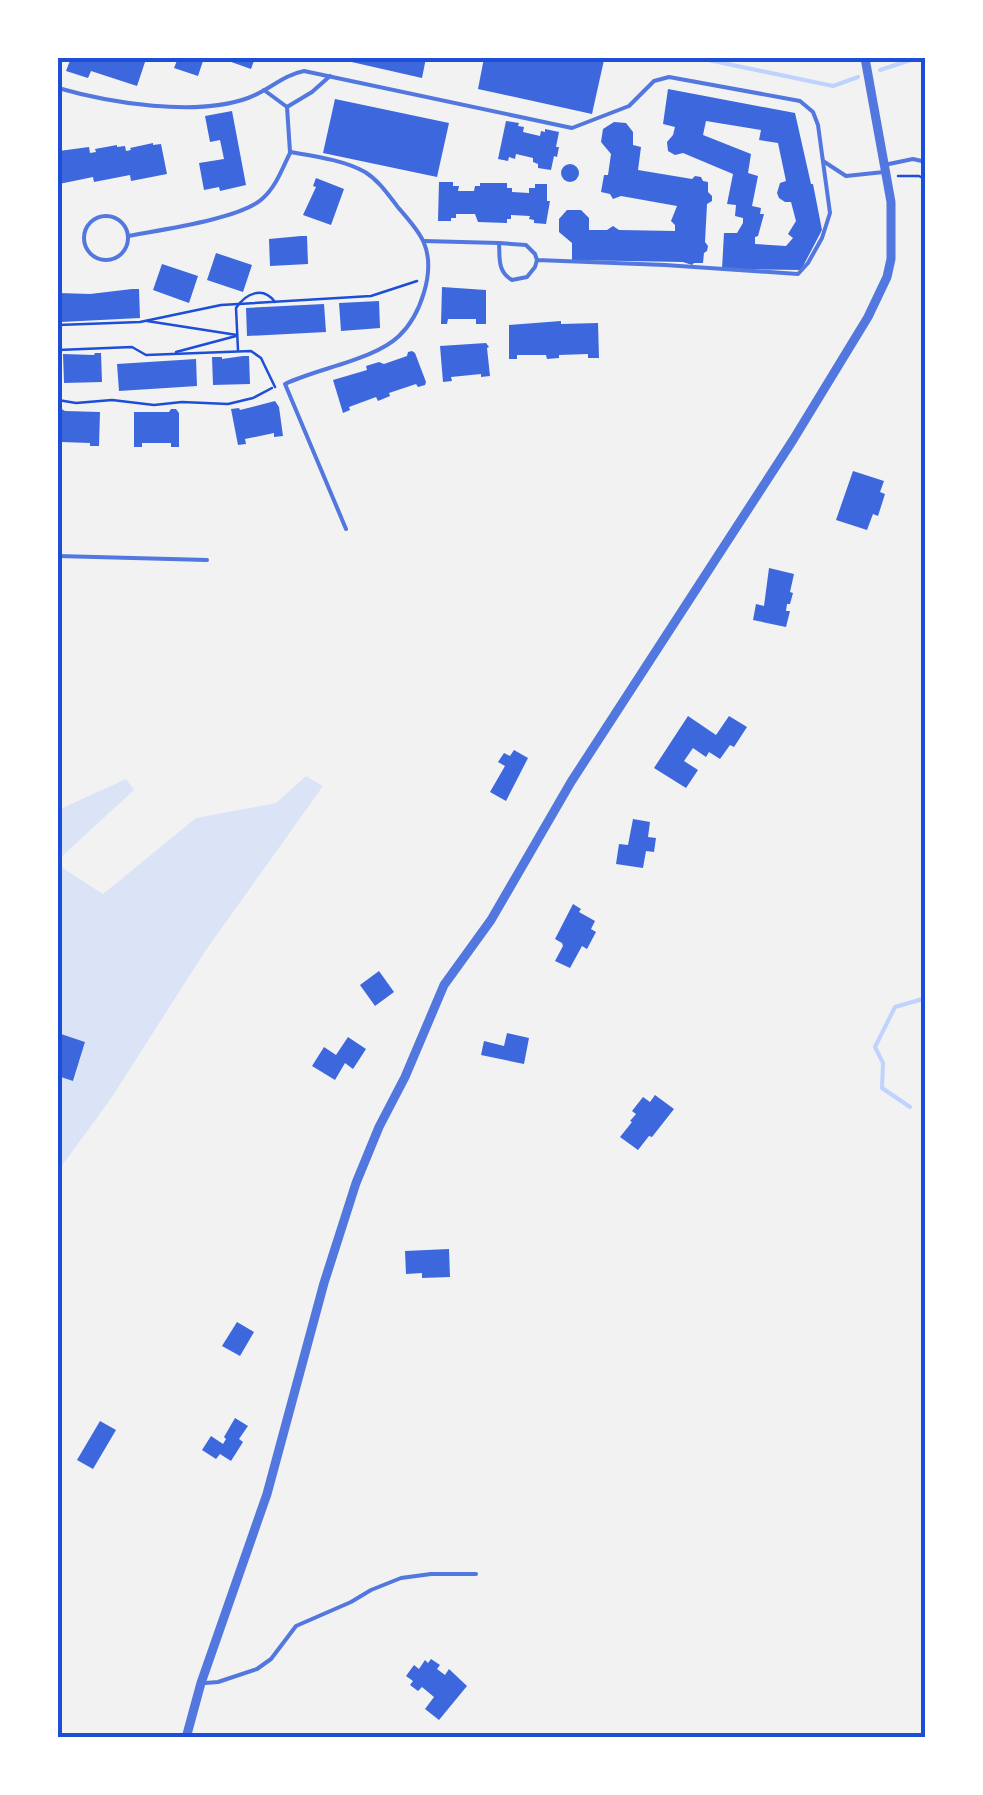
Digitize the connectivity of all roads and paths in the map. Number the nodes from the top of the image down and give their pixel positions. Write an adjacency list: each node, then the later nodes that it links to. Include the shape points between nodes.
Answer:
1 (865, 58): 9 (street)
2 (330, 76): 4 (lane, via 293,73); 5 (lane); 7 (lane, via 572,128 629,106 654,81 669,77 800,101 813,112)
3 (58, 88): 4 (lane, via 131,104 203,106)
4 (264, 90): 5 (lane)
5 (287, 107): 6 (lane)
6 (290, 152): 12 (lane, via 276,183 249,208); 13 (lane, via 366,173)
7 (824, 162): 9 (lane, via 846,176); 15 (lane, via 828,226 798,274)
8 (926, 162): 9 (lane)
9 (885, 168): 32 (street, via 892,245 880,295 571,782 491,920 444,985 378,1127 324,1283 267,1494)
10 (896, 177): 11 (path)
11 (926, 180)
12 (128, 236): 12 (lane, via 124,250 106,260 90,252 84,239 89,225 107,216 121,222)
13 (424, 241): 14 (lane); 16 (lane)
14 (499, 243): 15 (lane, via 522,244); 15 (lane, via 500,267 512,280 527,277)
15 (537, 260)
16 (428, 278): 17 (path, via 371,296); 25 (lane, via 395,340)
17 (275, 302): 18 (path); 18 (path, via 256,292)
18 (238, 304): 19 (path); 21 (path)
19 (145, 321): 20 (path); 21 (path)
20 (58, 325)
21 (237, 335): 23 (path); 24 (path)
22 (58, 350): 24 (path)
23 (238, 351): 24 (path); 26 (path, via 257,354)
24 (175, 353)
25 (285, 384): 26 (path); 28 (lane)
26 (274, 387): 27 (path, via 228,404)
27 (58, 400)
28 (346, 530)
29 (58, 556): 30 (lane)
30 (207, 560)
31 (476, 1574): 32 (lane, via 401,1578 296,1626 257,1669)
32 (200, 1683): 33 (street)
33 (186, 1738)

